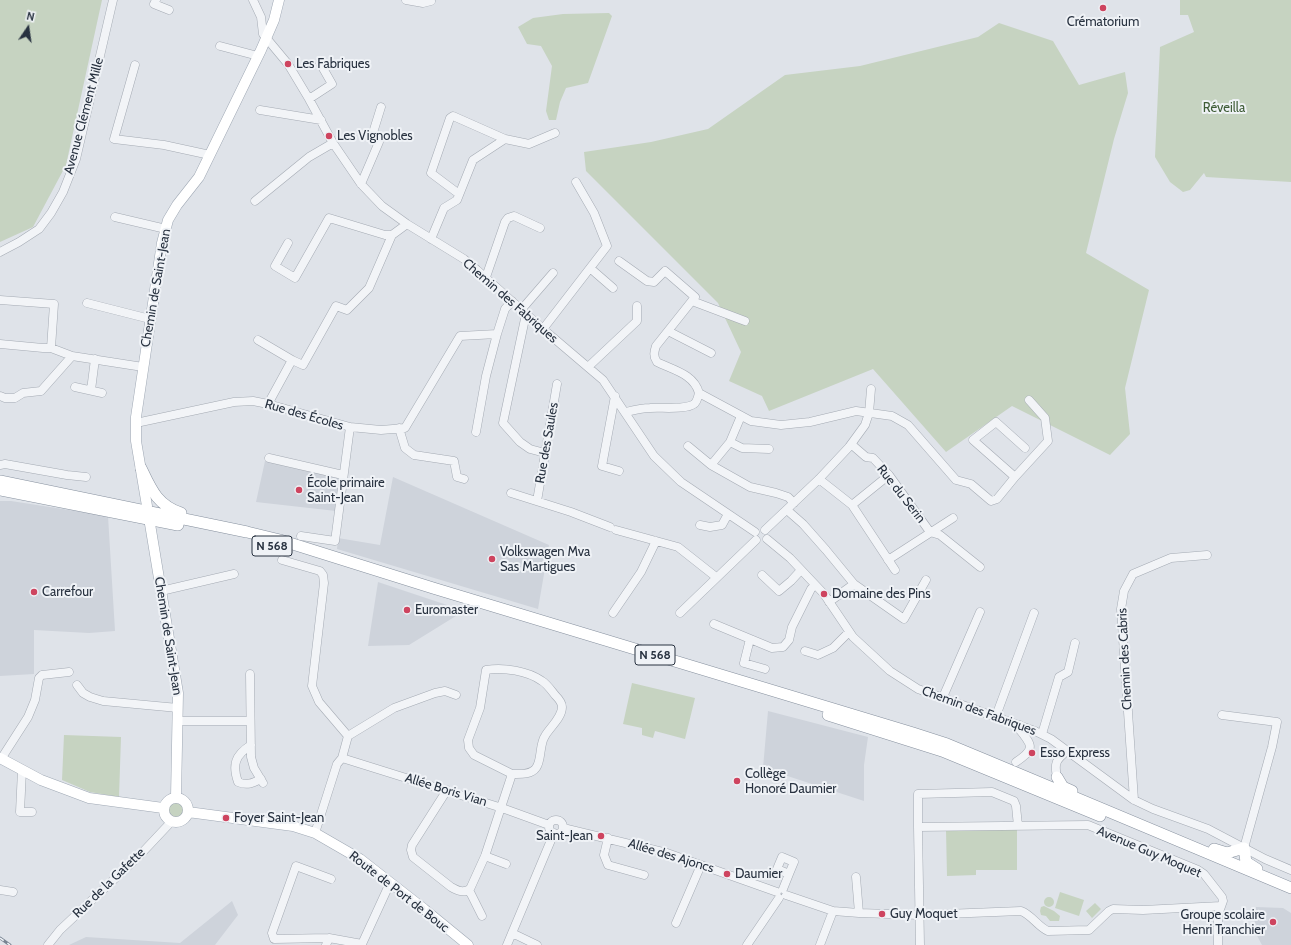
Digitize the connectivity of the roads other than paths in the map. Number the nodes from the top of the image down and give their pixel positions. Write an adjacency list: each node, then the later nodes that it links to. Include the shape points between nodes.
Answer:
1 (113, 0): 32 (street, Avenue Clément Mille, via 77,152 63,192 39,229)
2 (156, 0): 7 (street, via 154,4)
3 (254, 0): 8 (street)
4 (279, 0): 8 (main road, Chemin de Saint-Jean)
5 (406, 0): 6 (street, via 423,3)
6 (431, 1)
7 (169, 10)
8 (266, 38): 10 (main road, Chemin de Saint-Jean); 13 (street, Chemin des Fabriques, via 288,64)
9 (220, 46): 10 (street)
10 (258, 56): 20 (main road, Chemin de Saint-Jean)
11 (320, 63): 13 (street, via 332,84)
12 (135, 65): 20 (street, via 114,139 164,145)
13 (309, 99): 16 (street, Chemin des Fabriques)
14 (380, 107): 22 (street, via 372,136 379,142)
15 (260, 110): 16 (street)
16 (321, 120): 19 (street, Chemin des Fabriques)
17 (555, 133): 18 (street, via 529,144)
18 (505, 139): 23 (street, via 473,160); 23 (street, via 453,116 450,118 431,173)
19 (333, 143): 22 (street, Chemin des Fabriques); 24 (street, via 308,157)
20 (210, 155): 27 (main road, Chemin de Saint-Jean, via 199,177 177,205)
21 (576, 182): 34 (street, via 594,214 607,246)
22 (361, 184): 26 (street, Chemin des Fabriques, via 382,206)
23 (460, 194): 30 (street, via 457,200 444,208)
24 (255, 201)
25 (115, 217): 27 (street)
26 (407, 224): 29 (street); 30 (street, Chemin des Fabriques)
27 (166, 228): 44 (main road, Chemin de Saint-Jean)
28 (540, 228): 36 (street, via 514,216 508,218)
29 (392, 236): 31 (street, via 329,218 295,278 275,266); 55 (street, via 369,288 347,310 336,306 303,365)
30 (431, 239): 36 (street, Chemin des Fabriques, via 464,259)
31 (288, 243)
32 (0, 252)
33 (619, 261): 38 (street, via 647,281 654,282 665,271)
34 (590, 268): 37 (street); 46 (street)
35 (554, 273): 43 (street)
36 (486, 277): 40 (street, Chemin des Fabriques)
37 (613, 288)
38 (693, 299): 45 (street); 47 (street)
39 (0, 300): 51 (street, via 54,304)
40 (512, 301): 43 (street, Chemin des Fabriques); 48 (street, via 504,309)
41 (86, 303): 44 (street)
42 (636, 306): 57 (street, via 637,321)
43 (524, 312): 46 (street, Chemin des Fabriques); 80 (street, via 503,423 520,442 530,449)
44 (150, 319): 56 (main road, Chemin de Saint-Jean)
45 (745, 321)
46 (543, 329): 57 (street, Chemin des Fabriques)
47 (668, 331): 52 (street); 63 (street, via 656,346 654,358 694,382)
48 (497, 334): 73 (street, via 460,336 405,428); 74 (street)
49 (258, 340): 55 (street)
50 (0, 344): 51 (street)
51 (51, 348): 53 (street)
52 (711, 353)
53 (72, 356): 54 (street); 64 (street, via 41,391 23,393 16,398)
54 (96, 359): 56 (street); 61 (street)
55 (292, 360): 67 (street)
56 (143, 367): 71 (main road, Chemin de Saint-Jean)
57 (588, 368): 65 (street, Chemin des Fabriques, via 603,380)
58 (557, 384): 80 (street, Rue des Saules)
59 (75, 387): 61 (street)
60 (871, 389): 69 (street)
61 (91, 390): 62 (street)
62 (102, 393)
63 (699, 393): 68 (street, via 694,405); 70 (street)
64 (0, 396)
65 (615, 396): 68 (street, Chemin des Fabriques); 85 (street, via 602,466)
66 (1029, 400): 89 (street, via 1045,418 1048,441)
67 (268, 404): 71 (street, Rue des Écoles, via 253,401 234,402); 72 (street, Rue des Écoles)
68 (626, 412): 102 (street, Chemin des Fabriques, via 654,456 681,482)
69 (869, 413): 70 (street, via 856,411 810,422 781,424 751,421); 76 (street, via 865,425); 89 (street, via 892,416 908,425 956,480 971,484 991,501 997,499)
70 (741, 416): 75 (street)
71 (136, 423): 84 (main road, Chemin de Saint-Jean)
72 (350, 428): 73 (street); 86 (street, Rue des Écoles)
73 (398, 428): 90 (street, via 406,448 414,455 454,461 457,477)
74 (476, 432)
75 (730, 442): 79 (street, via 742,448); 83 (street)
76 (851, 444): 87 (street, Rue du Serin, via 866,457 873,458); 91 (street)
77 (688, 446): 83 (street)
78 (1025, 448): 89 (street, via 996,422 973,440)
79 (769, 449)
80 (545, 453): 96 (street, Rue des Saules)
81 (269, 458): 86 (street)
82 (0, 465): 88 (street)
83 (711, 465): 98 (street, via 750,487 788,497)
84 (141, 468): 100 (main road, Chemin de Saint-Jean); 107 (highway, via 158,500 164,506)
85 (619, 471)
86 (343, 475): 110 (street, Rue des Écoles, via 335,541)
87 (889, 475): 99 (street); 109 (street, Rue du Serin)
88 (86, 477)
89 (1015, 477)
90 (464, 479)
91 (819, 479): 98 (street); 99 (street)
92 (0, 481): 107 (highway, N 568)
93 (0, 490): 97 (highway, N 568)
94 (511, 493): 96 (street)
95 (0, 494): 97 (highway)
96 (537, 501): 113 (street)
97 (61, 502): 192 (highway, N 568, via 278,547 899,737 983,767)
98 (794, 503): 101 (street)
99 (852, 505): 116 (street)
100 (147, 506)
101 (787, 510): 106 (street); 124 (street, via 803,524)
102 (728, 514): 105 (street, via 722,525); 108 (street, Chemin des Fabriques)
103 (953, 518): 109 (street)
104 (150, 524): 126 (main road, Chemin de Saint-Jean)
105 (700, 525)
106 (765, 530): 108 (street, via 759,529); 111 (street)
107 (247, 532): 151 (highway, N 568)
108 (755, 532): 112 (street)
109 (930, 532): 116 (street); 117 (street, via 940,535)
110 (301, 536)
111 (767, 539): 112 (street, via 762,542); 118 (street, Chemin des Fabriques)
112 (756, 540): 122 (street)
113 (656, 541): 122 (street, via 678,547); 129 (street, via 641,572)
114 (1206, 555): 162 (street, Chemin des Cabris, via 1171,558 1133,574 1124,591 1121,609)
115 (282, 560): 150 (street, via 323,574 312,686 319,702)
116 (888, 560): 119 (street)
117 (980, 567)
118 (801, 570): 121 (street, via 779,591); 125 (street, Chemin des Fabriques)
119 (895, 570)
120 (234, 574): 126 (street)
121 (762, 575)
122 (716, 577): 130 (street)
123 (926, 580): 124 (street, via 904,619)
124 (854, 584): 127 (street)
125 (815, 585): 127 (street, Chemin des Fabriques); 134 (street, via 792,627 789,640 783,647 772,648)
126 (161, 591): 143 (main road, Chemin de Saint-Jean, via 178,693)
127 (829, 602): 133 (street, Chemin des Fabriques)
128 (980, 612): 142 (street)
129 (613, 613)
130 (680, 613)
131 (1034, 613): 145 (street)
132 (714, 624): 134 (street)
133 (849, 632): 136 (street, via 833,648 818,655); 142 (street, Chemin des Fabriques, via 890,671 918,689)
134 (750, 639): 137 (street, via 744,663)
135 (1075, 643): 149 (street, via 1068,672 1059,677)
136 (805, 651)
137 (765, 669)
138 (69, 672): 155 (street, via 42,675 39,678 35,700 28,717)
139 (250, 674): 146 (street)
140 (78, 685): 143 (street, via 83,693 103,701)
141 (456, 695): 150 (street, via 445,691 435,693 394,708)
142 (943, 697): 145 (street, Chemin des Fabriques)
143 (178, 708): 147 (main road, Chemin de Saint-Jean)
144 (1222, 715): 177 (street, via 1277,722)
145 (996, 716): 148 (street, Chemin des Fabriques)
146 (250, 720): 147 (street); 152 (street)
147 (177, 721): 161 (main road, Chemin de Saint-Jean)
148 (1020, 725): 149 (street, Chemin des Fabriques); 156 (street, via 1019,729 1030,741 1030,748 1026,755)
149 (1042, 734): 153 (street, Chemin des Fabriques)
150 (348, 736): 154 (street)
151 (948, 744): 156 (highway, via 1007,763); 167 (highway, N 568)
152 (251, 745): 152 (street, via 240,752 236,760 235,774 238,782 244,785 262,781 252,762)
153 (1067, 751): 159 (street, via 1059,757 1055,767); 162 (street, Chemin des Fabriques)
154 (342, 758): 160 (street, Allée Boris Vian); 174 (street, via 337,764)
155 (0, 759): 157 (main road)
156 (1016, 762)
157 (22, 770): 163 (main road, via 89,798); 165 (street, via 20,812)
158 (512, 774): 158 (street, via 474,755 469,748 468,740 480,708 486,670 518,671 534,676 544,682 563,706 561,714 544,736 536,767 533,771); 164 (street)
159 (1057, 777): 167 (highway, via 1063,787)
160 (447, 790): 164 (street, Allée Boris Vian); 189 (street, via 411,850 413,857 451,887 458,891)
161 (176, 797): 163 (main road, via 166,802); 166 (main road, via 184,800)
162 (1134, 800): 177 (street, Chemin des Fabriques, via 1208,829)
163 (163, 808): 169 (main road, via 164,815)
164 (502, 808): 170 (street, Allée Boris Vian); 178 (street)
165 (32, 812)
166 (188, 812): 169 (main road, via 181,821); 174 (main road, Route de Port de Bouc, via 293,826)
167 (1114, 814): 168 (highway, N 568)
168 (1127, 819): 177 (highway, via 1222,852 1234,852); 187 (highway, N 568)
169 (171, 822): 201 (street, Rue de la Gafette, via 140,855 60,930)
170 (549, 825): 173 (street, via 553,820 558,820 562,822); 175 (street)
171 (1018, 826): 172 (street, Avenue Guy Moquet); 172 (street, via 1014,801 992,792 918,794); 193 (street, Avenue Guy Moquet, via 1088,825 1198,870 1222,897)
172 (918, 827): 196 (street)
173 (563, 828): 175 (street, via 560,832); 176 (street, Allée des Ajoncs)
174 (315, 833): 186 (main road, Route de Port de Bouc, via 360,859)
175 (554, 833): 199 (street)
176 (608, 838): 180 (street, Allée des Ajoncs, via 667,853); 183 (street, via 604,855 608,865)
177 (1244, 848): 181 (street, Chemin des Fabriques); 187 (highway, via 1246,862)
178 (485, 856): 179 (street); 189 (street)
179 (506, 864)
180 (701, 865): 191 (street, Allée des Ajoncs); 198 (street)
181 (1291, 870)
182 (789, 874): 191 (street)
183 (644, 875)
184 (856, 877): 195 (street)
185 (331, 879): 200 (street, via 296,866 272,933 274,939)
186 (390, 883): 200 (street, via 362,944); 202 (main road, Route de Port de Bouc)
187 (1291, 886)
188 (0, 890): 190 (street)
189 (468, 890): 197 (street)
190 (14, 892)
191 (781, 893): 194 (street, Allée des Ajoncs); 205 (street)
192 (1291, 895)
193 (1221, 906): 196 (street, Allée des Ajoncs, via 1111,909 1087,930 1046,930 1021,911); 208 (street, Avenue Guy Moquet, via 1218,915)
194 (833, 911): 195 (street, Allée des Ajoncs); 206 (street)
195 (859, 914): 196 (street, Allée des Ajoncs)
196 (920, 915): 207 (street)
197 (482, 916)
198 (676, 923)
199 (512, 933): 203 (street); 204 (street)
200 (327, 942)
201 (48, 945)
202 (468, 945)
203 (506, 945)
204 (537, 945)
205 (746, 945)
206 (820, 945)
207 (920, 945)
208 (1218, 945)

